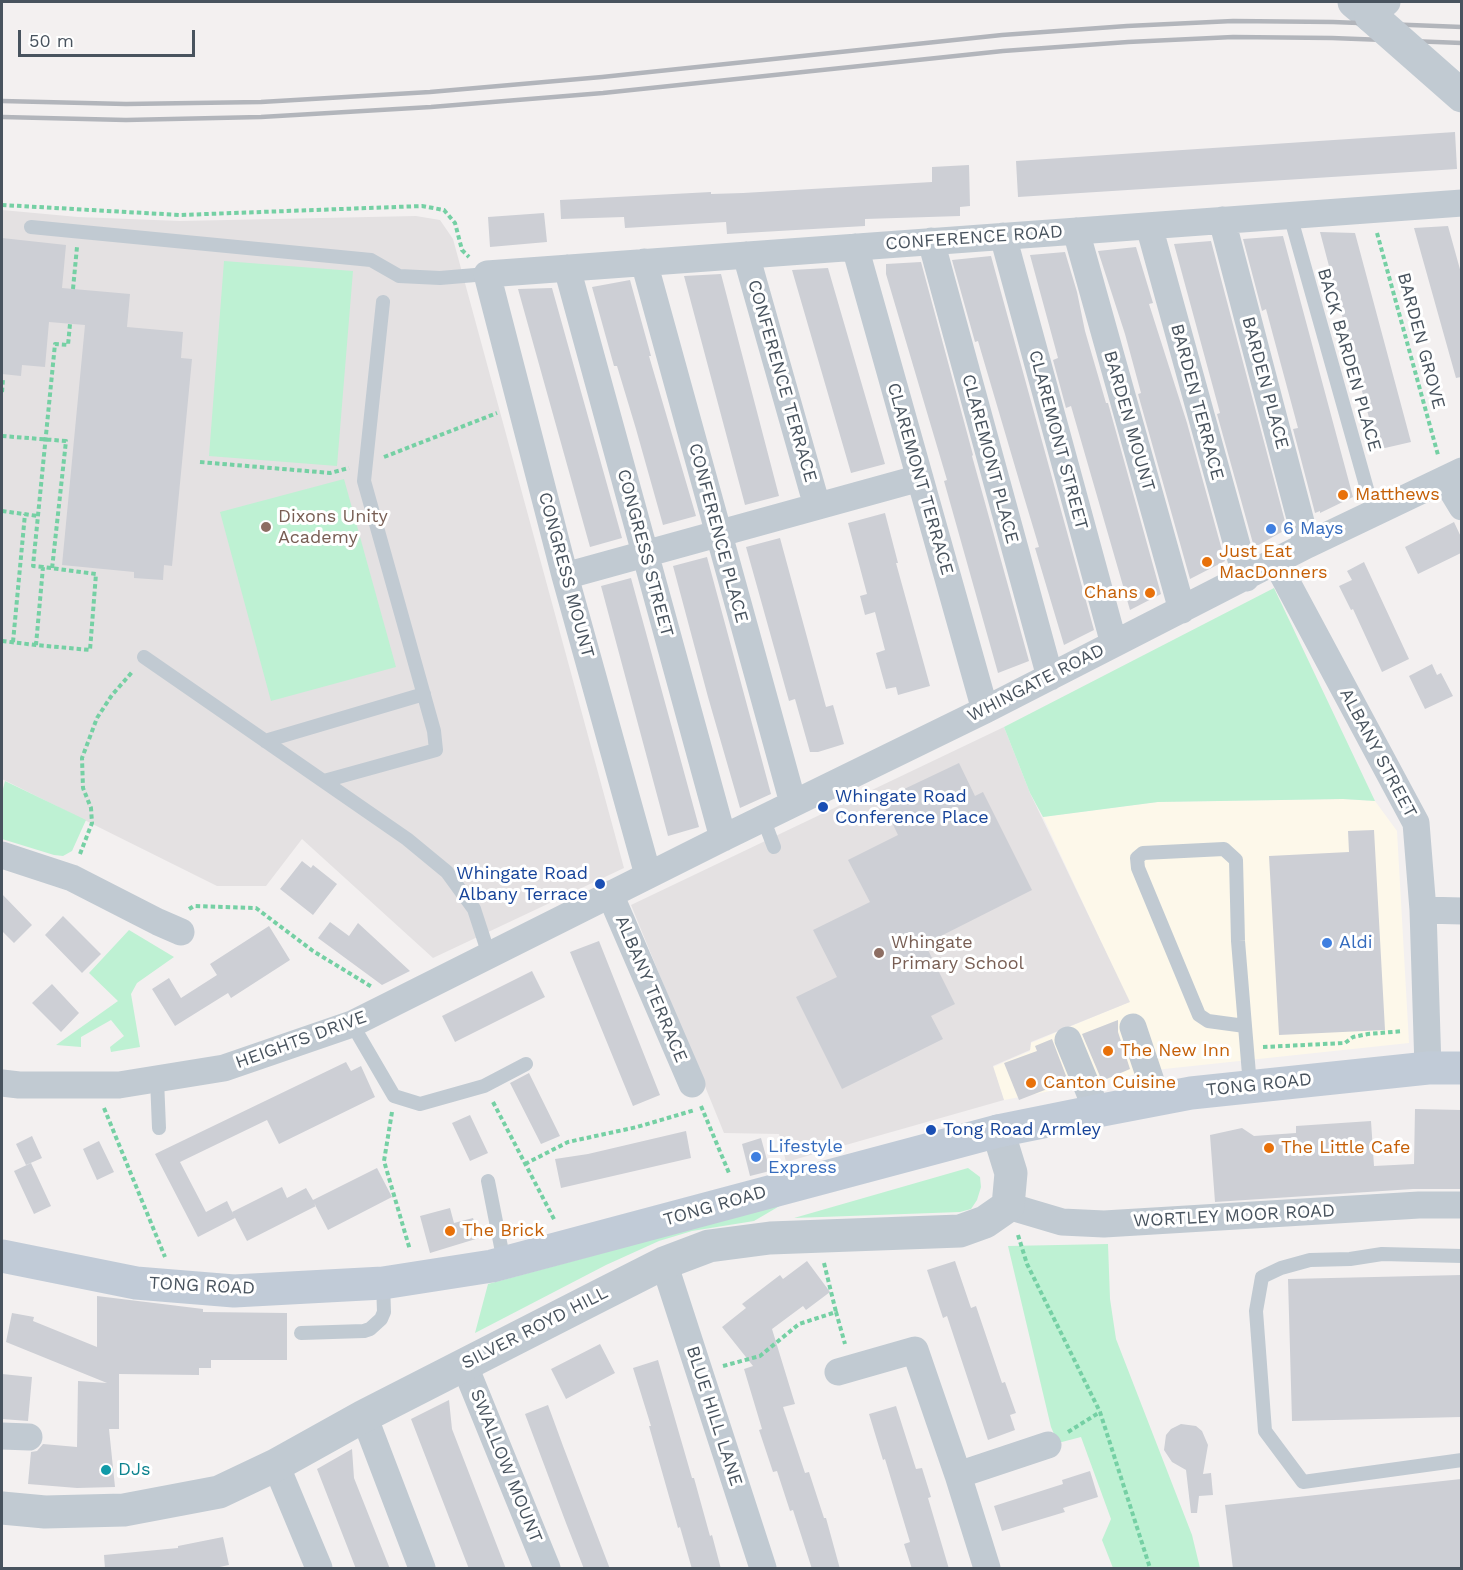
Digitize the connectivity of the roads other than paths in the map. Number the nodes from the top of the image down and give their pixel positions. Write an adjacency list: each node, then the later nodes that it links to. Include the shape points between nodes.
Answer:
1 (1371, 6): 2 (street, bridge)
2 (1461, 96)
3 (1461, 204): 4 (street, CONFERENCE ROAD)
4 (1290, 215): 5 (street, CONFERENCE ROAD); 21 (lane, BACK BARDEN PLACE)
5 (1222, 220): 6 (street, CONFERENCE ROAD); 23 (street, BARDEN PLACE)
6 (1149, 226): 8 (street, CONFERENCE ROAD); 27 (street, BARDEN TERRACE)
7 (31, 227): 15 (lane, via 372,260 399,276)
8 (1076, 231): 9 (street, CONFERENCE ROAD); 28 (street, BARDEN MOUNT)
9 (1003, 236): 10 (street, CONFERENCE ROAD); 29 (street, CLAREMONT STREET)
10 (931, 241): 11 (street, CONFERENCE ROAD); 31 (street, CLAREMONT PLACE)
11 (855, 247): 12 (street, CONFERENCE ROAD); 18 (street, CLAREMONT TERRACE)
12 (746, 255): 13 (street, CONFERENCE ROAD); 19 (street, CONFERENCE TERRACE)
13 (644, 262): 14 (street, CONFERENCE ROAD); 22 (street, CONFERENCE PLACE)
14 (567, 268): 15 (street, CONFERENCE ROAD); 24 (street, CONGRESS STREET)
15 (487, 274): 26 (street, CONGRESS MOUNT)
16 (383, 302): 32 (lane, via 364,481)
17 (1453, 475): 20 (street); 21 (street, WHINGATE ROAD)
18 (920, 478): 19 (street); 33 (street, CLAREMONT TERRACE)
19 (817, 507): 22 (street)
20 (1461, 507)
21 (1374, 514): 23 (street, WHINGATE ROAD)
22 (718, 534): 24 (street); 36 (street, CONFERENCE PLACE)
23 (1307, 545): 25 (street, WHINGATE ROAD)
24 (645, 554): 26 (street); 38 (street, CONGRESS STREET)
25 (1276, 562): 27 (street, WHINGATE ROAD); 43 (street, ALBANY STREET, via 1416,823)
26 (565, 576): 41 (street, CONGRESS MOUNT)
27 (1246, 578): 28 (street, WHINGATE ROAD)
28 (1182, 610): 29 (street, WHINGATE ROAD)
29 (1114, 644): 31 (street, WHINGATE ROAD)
30 (144, 657): 34 (lane)
31 (1050, 677): 33 (street, WHINGATE ROAD)
32 (424, 694): 34 (lane); 35 (lane, via 436,750)
33 (985, 710): 36 (street, WHINGATE ROAD)
34 (265, 741): 35 (lane)
35 (324, 781): 46 (lane, via 447,872 474,909)
36 (793, 803): 37 (street, WHINGATE ROAD)
37 (763, 818): 38 (street, WHINGATE ROAD); 39 (lane)
38 (723, 838): 41 (street, WHINGATE ROAD)
39 (774, 848)
40 (2, 855): 45 (street, via 72,878)
41 (648, 875): 42 (street, WHINGATE ROAD)
42 (610, 894): 46 (street, HEIGHTS DRIVE); 57 (street, ALBANY TERRACE)
43 (1423, 910): 44 (street); 52 (street, ALBANY STREET)
44 (1461, 911)
45 (170, 927)
46 (489, 955): 47 (street, HEIGHTS DRIVE)
47 (352, 1024): 51 (lane, via 394,1096 420,1104 484,1086); 54 (street, HEIGHTS DRIVE, via 224,1068)
48 (1245, 1026): 48 (lane, via 1199,1016 1138,868 1137,858 1143,853 1224,849 1236,860); 56 (lane)
49 (1133, 1027): 58 (street)
50 (1068, 1040): 59 (street)
51 (526, 1064)
52 (1428, 1068): 53 (main road, TONG ROAD); 56 (main road, TONG ROAD)
53 (1461, 1068)
54 (157, 1079): 55 (street, HEIGHTS DRIVE, via 119,1085); 60 (lane)
55 (2, 1083)
56 (1250, 1086): 58 (main road, TONG ROAD)
57 (697, 1096)
58 (1157, 1099): 59 (main road, TONG ROAD)
59 (1097, 1111): 61 (main road, TONG ROAD)
60 (159, 1128)
61 (998, 1131): 64 (street, via 1011,1173); 67 (main road, TONG ROAD)
62 (488, 1181): 67 (lane)
63 (1461, 1205): 64 (street, WORTLEY MOOR ROAD, via 1104,1224 1062,1222)
64 (1008, 1206): 68 (street, SILVER ROYD HILL, via 985,1222 960,1231 770,1238 709,1246)
65 (2, 1256): 69 (main road, TONG ROAD, via 136,1283 234,1291)
66 (1461, 1256): 77 (lane, via 1382,1254 1310,1260 1262,1277 1256,1311 1264,1431 1303,1482)
67 (504, 1262): 69 (main road, TONG ROAD)
68 (664, 1263): 71 (street, SILVER ROYD HILL); 84 (street, BLUE HILL LANE)
69 (383, 1282): 70 (lane, via 384,1312 370,1329)
70 (301, 1333)
71 (464, 1364): 73 (street, SILVER ROYD HILL); 83 (street, SWALLOW MOUNT)
72 (845, 1370): 79 (street, via 915,1350)
73 (364, 1416): 78 (street, SILVER ROYD HILL); 82 (street)
74 (2, 1436): 75 (street)
75 (29, 1437)
76 (1048, 1445): 79 (street)
77 (1461, 1460)
78 (276, 1465): 80 (street, SILVER ROYD HILL, via 219,1492 124,1510 45,1512); 81 (street)
79 (958, 1475): 85 (street)
80 (2, 1508)
81 (319, 1569)
82 (422, 1569)
83 (547, 1569)
84 (764, 1569)
85 (987, 1569)

